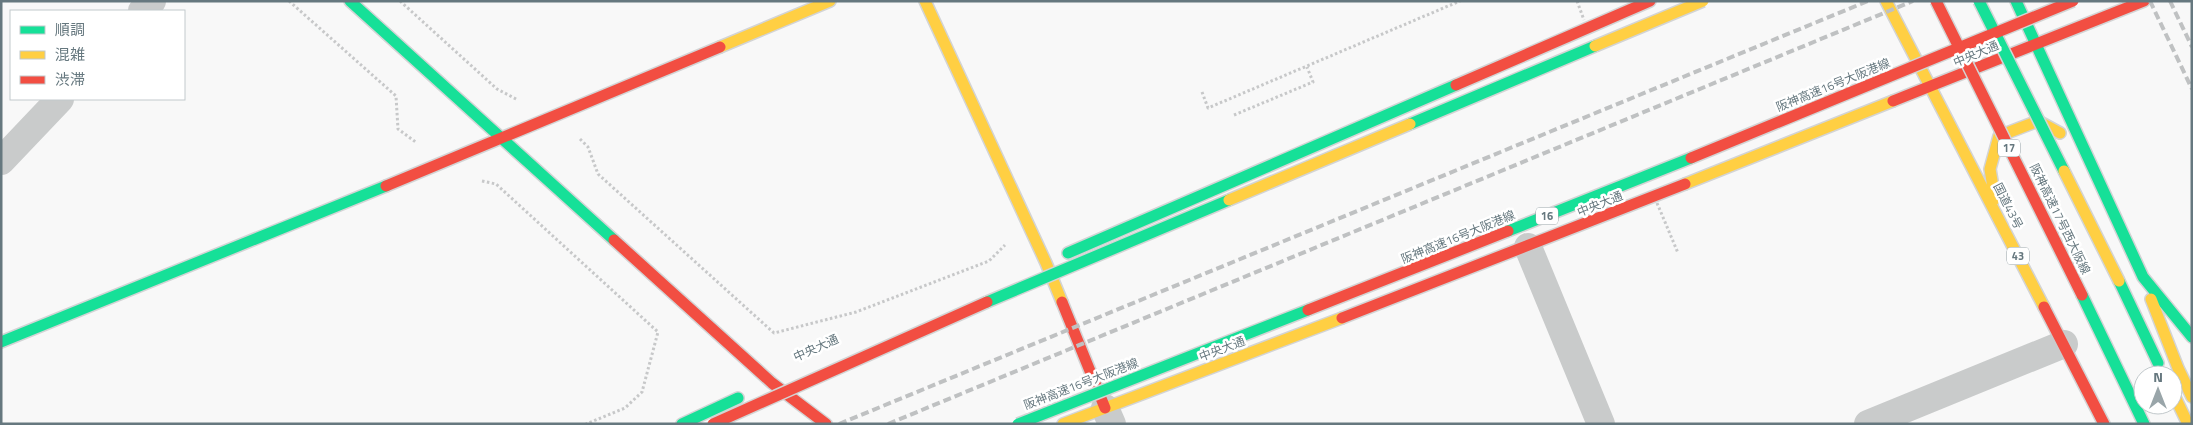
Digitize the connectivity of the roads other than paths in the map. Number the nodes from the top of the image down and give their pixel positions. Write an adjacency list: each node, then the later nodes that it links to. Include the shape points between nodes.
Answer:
1 (152, 1): 13 (street)
2 (350, 1): 17 (main road)
3 (830, 1): 17 (main road)
4 (925, 1): 22 (main road)
5 (1650, 1): 22 (main road)
6 (1703, 1): 32 (main road, bridge, via 966,310)
7 (1886, 1): 15 (main road, 国道43号 / 43)
8 (1936, 1): 39 (main road, 阪神高速17号西大阪線 / 17, bridge)
9 (1979, 1): 27 (main road, 阪神高速17号西大阪線, bridge)
10 (2016, 1): 14 (main road)
11 (2073, 1): 34 (main road, 阪神高速16号大阪港線 / 16, bridge, via 1702,154)
12 (2144, 1): 14 (main road, 中央大通)
13 (143, 10)
14 (2036, 44): 15 (main road, 中央大通); 19 (main road)
15 (1931, 88): 20 (main road, 国道43号 / 43); 21 (main road, 中央大通)
16 (59, 100): 18 (street)
17 (502, 139): 25 (main road); 33 (main road, via 772,383)
18 (1, 161)
19 (2095, 172): 20 (main road, via 2067,137 2038,121 1999,136 1990,169); 23 (main road)
20 (1997, 216): 26 (main road, 国道43号 / 43)
21 (1528, 247): 30 (main road, 中央大通); 36 (street)
22 (1049, 261): 30 (main road)
23 (2143, 277): 24 (main road); 29 (main road)
24 (2192, 337)
25 (1, 342)
26 (2064, 344): 37 (street); 38 (main road, 国道43号 / 43)
27 (2159, 365)
28 (747, 394): 31 (main road)
29 (2192, 397)
30 (1109, 416): 35 (main road, 中央大通)
31 (682, 424)
32 (714, 424)
33 (826, 424)
34 (1018, 424)
35 (1062, 424)
36 (1601, 424)
37 (1868, 424)
38 (2104, 424)
39 (2144, 424)

